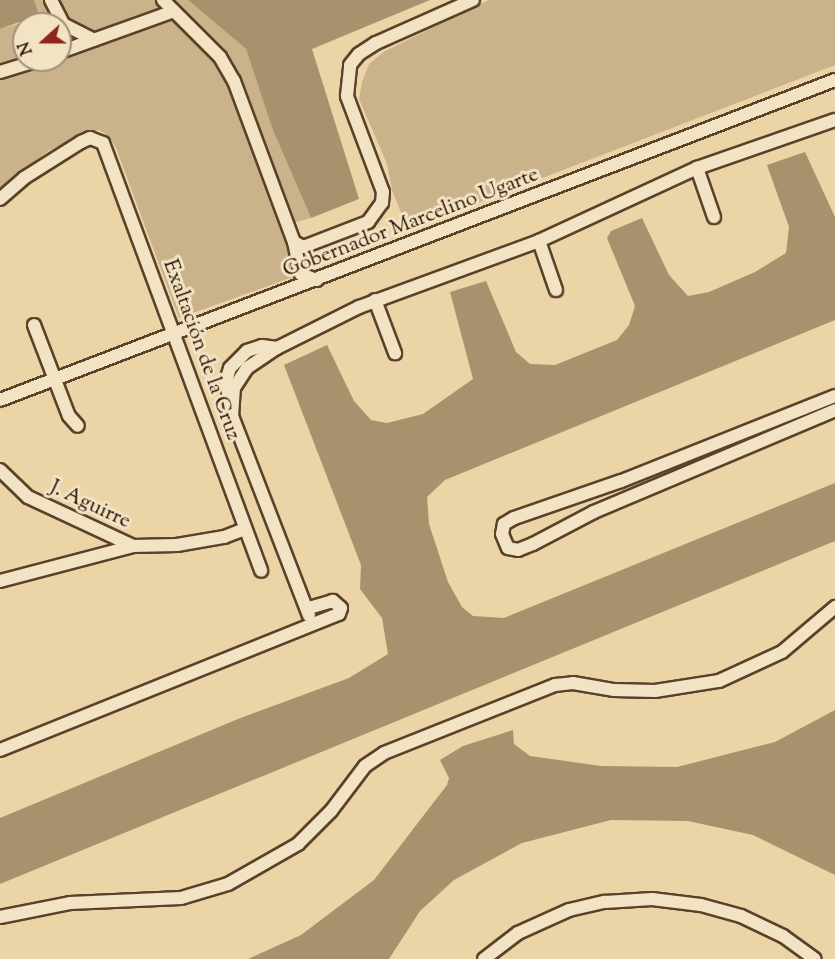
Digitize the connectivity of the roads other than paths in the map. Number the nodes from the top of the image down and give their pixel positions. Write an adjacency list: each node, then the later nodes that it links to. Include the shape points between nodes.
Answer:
1 (51, 0): 5 (street, via 63,24)
2 (163, 0): 4 (street)
3 (473, 0): 13 (street, via 376,44 350,65 347,96 383,192 382,203 368,222 303,248)
4 (171, 12): 5 (street); 13 (street, via 220,57 234,81)
5 (93, 40): 6 (street)
6 (72, 48)
7 (835, 80): 14 (street, Gobernador Marcelino Ugarte)
8 (835, 120): 9 (street)
9 (697, 168): 11 (street); 12 (street)
10 (0, 199): 18 (street, Exaltación de la Cruz, via 24,178 81,142 90,138 103,143)
11 (714, 217)
12 (539, 241): 15 (street); 16 (street)
13 (294, 242): 14 (street, via 301,273)
14 (317, 280): 18 (street, Gobernador Marcelino Ugarte)
15 (556, 290)
16 (375, 300): 19 (street); 33 (street, via 277,348 262,346 248,351 230,368 225,381 232,416)
17 (34, 325): 20 (street)
18 (175, 333): 20 (street, Gobernador Marcelino Ugarte); 28 (street, Exaltación de la Cruz)
19 (395, 353)
20 (56, 377): 22 (street, Gobernador Marcelino Ugarte); 24 (street, via 69,416)
21 (835, 396): 25 (street)
22 (0, 400)
23 (835, 410): 27 (street)
24 (78, 426)
25 (685, 456): 27 (street); 27 (street, via 514,518 504,525 502,534 508,548 525,547)
26 (0, 470): 29 (street, J. Aguirre, via 28,497)
27 (691, 470)
28 (245, 529): 29 (street, J. Aguirre, via 177,545); 30 (street, Exaltación de la Cruz)
29 (133, 546): 31 (street)
30 (261, 571)
31 (0, 581)
32 (835, 607): 36 (street, via 782,652 719,681 655,691 573,683 555,685 384,753 365,766 331,811 298,844 228,884 181,898 70,903)
33 (308, 608): 34 (street); 34 (street, via 333,601 341,608 339,614)
34 (304, 626): 35 (street)
35 (0, 750)
36 (0, 917)
37 (484, 959): 38 (street, via 518,933 569,910 652,898 701,904 741,916 783,936)
38 (815, 959)

